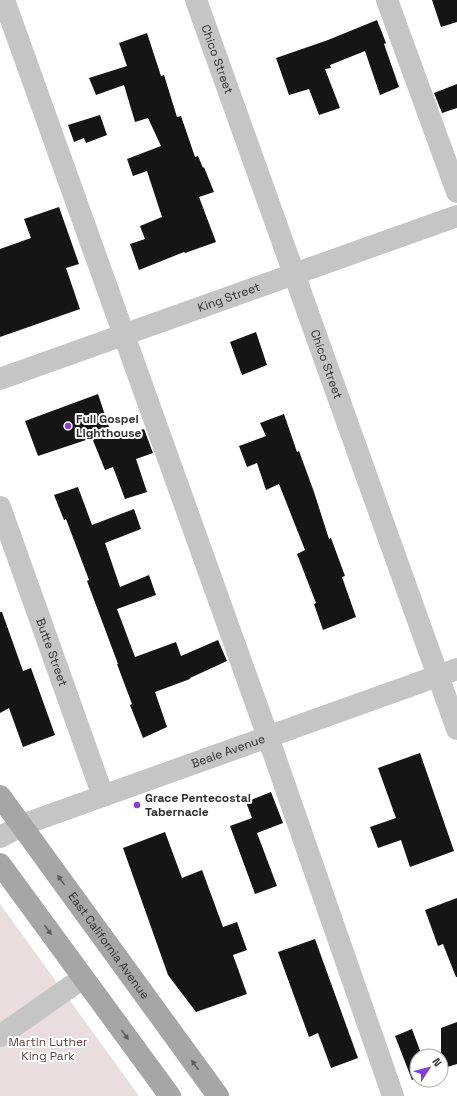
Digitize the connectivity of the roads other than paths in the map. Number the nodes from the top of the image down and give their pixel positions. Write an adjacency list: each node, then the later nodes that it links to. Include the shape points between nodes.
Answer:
1 (4, 0): 7 (street)
2 (196, 0): 6 (street, Chico Street)
3 (387, 0): 4 (street)
4 (457, 192)
5 (457, 216): 6 (street, King Street)
6 (294, 274): 7 (street, King Street); 10 (street, Chico Street)
7 (124, 335): 8 (street, King Street); 12 (street)
8 (0, 379)
9 (0, 507): 14 (street, Butte Street)
10 (447, 672): 11 (street, Chico Street); 12 (street, Beale Avenue)
11 (457, 729)
12 (268, 737): 14 (street, Beale Avenue); 22 (street)
13 (0, 796): 15 (main road, East California Avenue)
14 (103, 796): 15 (street, Beale Avenue)
15 (22, 825): 16 (street, Beale Avenue); 21 (main road, East California Avenue, one-way to 15)
16 (0, 837)
17 (0, 864): 18 (main road, one-way to 18)
18 (83, 978): 19 (street); 20 (main road, one-way to 20)
19 (0, 1036)
20 (170, 1096)
21 (218, 1096)
22 (393, 1096)

